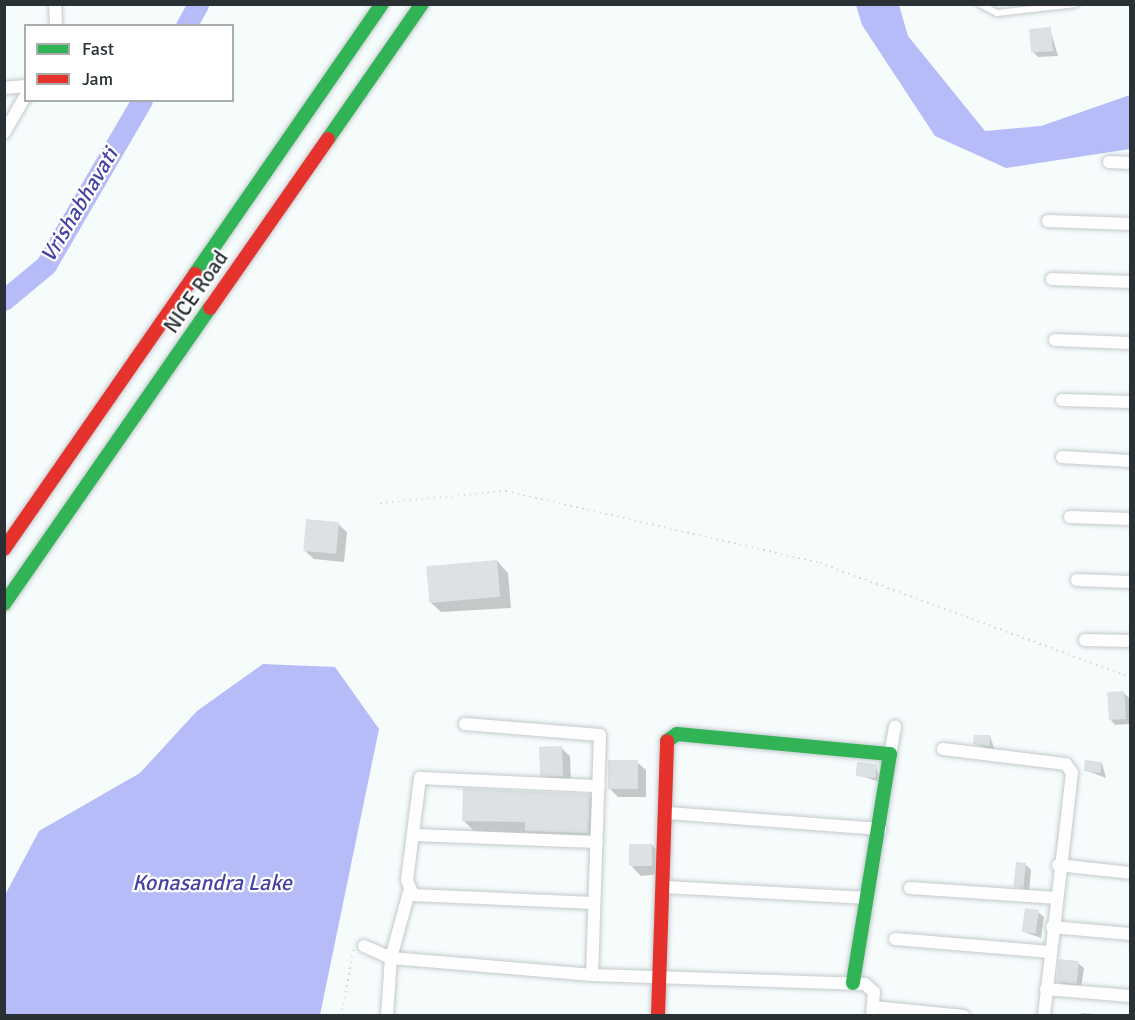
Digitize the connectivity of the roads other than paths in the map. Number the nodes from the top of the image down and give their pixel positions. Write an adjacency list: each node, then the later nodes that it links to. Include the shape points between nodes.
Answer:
1 (55, 4): 6 (street)
2 (382, 4): 25 (main road, NICE Road)
3 (422, 4): 28 (main road, NICE Road)
4 (981, 4): 5 (lane, via 997,13)
5 (1075, 4)
6 (56, 24)
7 (24, 86): 8 (street)
8 (4, 88)
9 (24, 98): 10 (street)
10 (4, 133)
11 (1109, 162): 12 (street)
12 (1131, 163)
13 (1047, 221): 14 (street)
14 (1131, 224)
15 (1052, 279): 16 (street)
16 (1131, 282)
17 (1055, 340): 18 (street)
18 (1131, 343)
19 (1062, 399): 20 (street)
20 (1131, 402)
21 (1062, 457): 22 (street)
22 (1131, 460)
23 (1070, 517): 24 (street)
24 (1131, 519)
25 (4, 549)
26 (1077, 580): 27 (street)
27 (1131, 582)
28 (4, 604)
29 (1085, 640): 30 (street)
30 (1131, 641)
31 (465, 724): 35 (street, via 598,733 602,740)
32 (895, 726): 34 (street)
33 (943, 749): 40 (street, via 1070,767 1073,780)
34 (890, 755): 36 (main road, via 672,735 667,740); 37 (main road)
35 (599, 786): 38 (street, via 420,778); 39 (street)
36 (668, 813): 37 (street); 42 (main road)
37 (880, 829): 45 (main road)
38 (414, 835): 39 (street); 44 (street)
39 (597, 842): 47 (street)
40 (1058, 865): 41 (street); 46 (street)
41 (1131, 873)
42 (665, 887): 45 (street); 55 (main road)
43 (910, 888): 46 (street)
44 (409, 892): 47 (street); 53 (street)
45 (868, 898): 56 (main road)
46 (1054, 898): 48 (street)
47 (594, 903): 54 (street)
48 (1052, 927): 49 (street); 52 (street)
49 (1131, 934)
50 (895, 939): 52 (street)
51 (364, 946): 53 (street)
52 (1050, 952): 57 (street)
53 (391, 958): 54 (street); 60 (street)
54 (592, 975): 55 (street)
55 (660, 980): 56 (street); 61 (main road)
56 (853, 983): 59 (street, via 871,987)
57 (1046, 989): 58 (street); 63 (street)
58 (1131, 996)
59 (872, 1011): 62 (street)
60 (387, 1016)
61 (658, 1016)
62 (964, 1016)
63 (1044, 1016)

